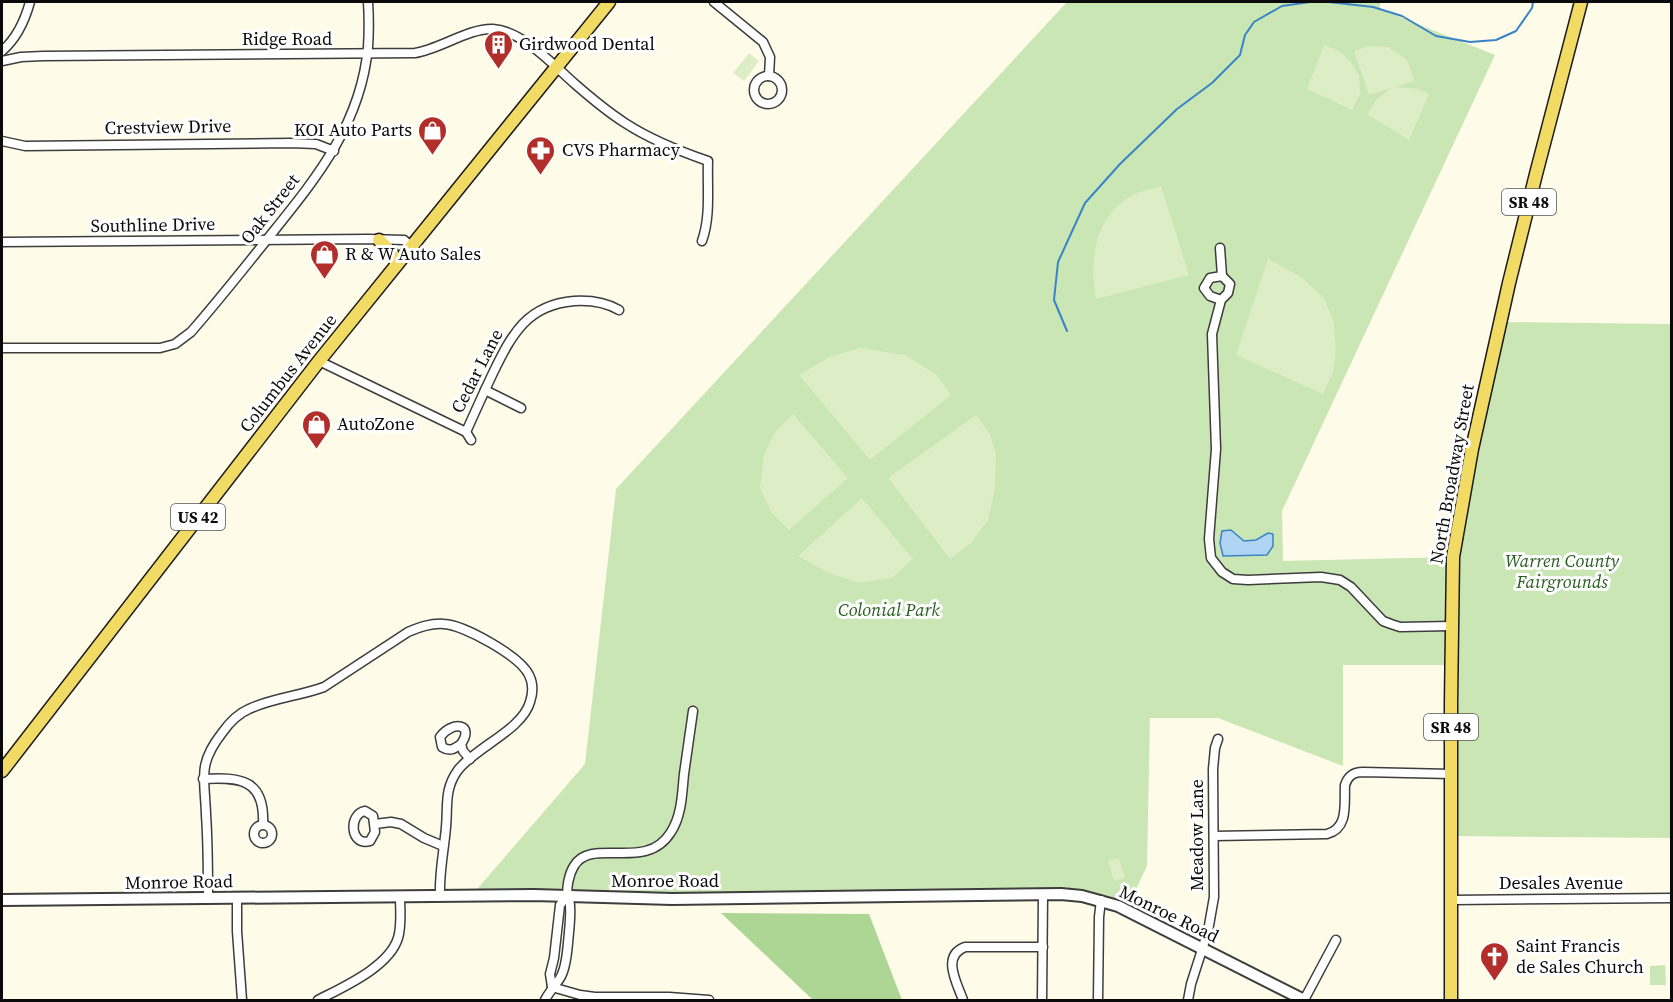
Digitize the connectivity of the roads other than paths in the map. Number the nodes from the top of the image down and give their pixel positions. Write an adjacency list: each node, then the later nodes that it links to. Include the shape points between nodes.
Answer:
1 (30, 2): 6 (street, via 22,24)
2 (369, 2): 7 (street, Oak Street)
3 (609, 2): 9 (main road, Columbus Avenue / US 42)
4 (714, 2): 10 (street, via 763,42 770,57)
5 (1581, 2): 29 (main road, North Broadway Street / SR 48, via 1472,449 1453,557)
6 (2, 51)
7 (367, 55): 8 (street, Ridge Road, via 42,56); 9 (street, Ridge Road, via 425,52 490,29 514,35); 12 (street, Oak Street, via 352,113)
8 (2, 61)
9 (556, 67): 15 (street, Ridge Road, via 627,125 651,139 708,161 706,230); 17 (main road, Columbus Avenue / US 42)
10 (769, 76)
11 (2, 141): 12 (street, Crestview Drive, via 25,146 290,143 316,144)
12 (334, 151): 13 (street, Oak Street)
13 (267, 239): 14 (street, Southline Drive); 16 (street, Southline Drive); 23 (street, Oak Street, via 202,320 184,339 170,346)
14 (379, 240): 17 (street, Southline Drive, via 404,240); 19 (main road)
15 (702, 241)
16 (2, 242)
17 (412, 247): 19 (main road, Columbus Avenue / US 42)
18 (1220, 248): 20 (street)
19 (397, 264): 24 (main road, Columbus Avenue / US 42)
20 (1222, 276): 21 (street, via 1230,284); 21 (street, via 1210,278 1204,288 1210,296)
21 (1221, 300): 29 (street, via 1212,334 1216,449 1211,558 1233,579 1340,580 1383,621 1400,627)
22 (619, 310): 25 (street, Cedar Lane, via 601,302 580,301 543,309 511,337)
23 (2, 348)
24 (319, 361): 27 (street); 34 (main road, Columbus Avenue / US 42)
25 (485, 390): 26 (street); 27 (street, Cedar Lane)
26 (521, 408)
27 (466, 432): 28 (street)
28 (471, 440)
29 (1451, 626): 35 (main road, North Broadway Street / SR 48)
30 (693, 711): 44 (street, via 679,811 672,831 649,850 596,853 580,858 571,872)
31 (1218, 739): 39 (street, Meadow Lane)
32 (462, 744): 33 (street)
33 (470, 759): 36 (street, via 523,716 530,702 531,682 517,661 477,636 454,625 433,624 408,632 324,687 243,712 227,725 209,751); 40 (street, via 458,770 448,790)
34 (2, 771)
35 (1451, 774): 39 (street, via 1353,773 1346,780 1343,822 1327,834); 50 (main road, North Broadway Street / SR 48)
36 (203, 779): 37 (street, via 237,779 251,786 262,804); 45 (street)
37 (263, 824)
38 (375, 824): 40 (street, via 401,824)
39 (1214, 836): 53 (street, Meadow Lane, via 1214,897)
40 (443, 846): 43 (street)
41 (1043, 895): 44 (street, Monroe Road, via 672,899); 49 (street, Monroe Road); 52 (street)
42 (400, 896): 43 (street, Monroe Road); 46 (street, Monroe Road); 56 (street, via 399,936 389,953 370,972)
43 (440, 896): 44 (street, Monroe Road)
44 (567, 896): 54 (street, via 560,905 550,974)
45 (208, 898): 46 (street, Monroe Road); 48 (street, Monroe Road)
46 (237, 898): 55 (street)
47 (1671, 898): 50 (street, Desales Avenue)
48 (2, 900)
49 (1101, 900): 53 (street, Monroe Road); 61 (street)
50 (1451, 900): 64 (main road, North Broadway Street / SR 48)
51 (1336, 940): 63 (street)
52 (1042, 947): 59 (street, via 957,950 953,973); 60 (street)
53 (1202, 948): 62 (street, Meadow Lane); 63 (street, Monroe Road)
54 (552, 987): 57 (street); 58 (street, via 596,997)
55 (242, 1000)
56 (318, 1000)
57 (545, 1000)
58 (709, 1000)
59 (963, 1000)
60 (1042, 1000)
61 (1098, 1000)
62 (1188, 1000)
63 (1304, 1000)
64 (1451, 1000)

